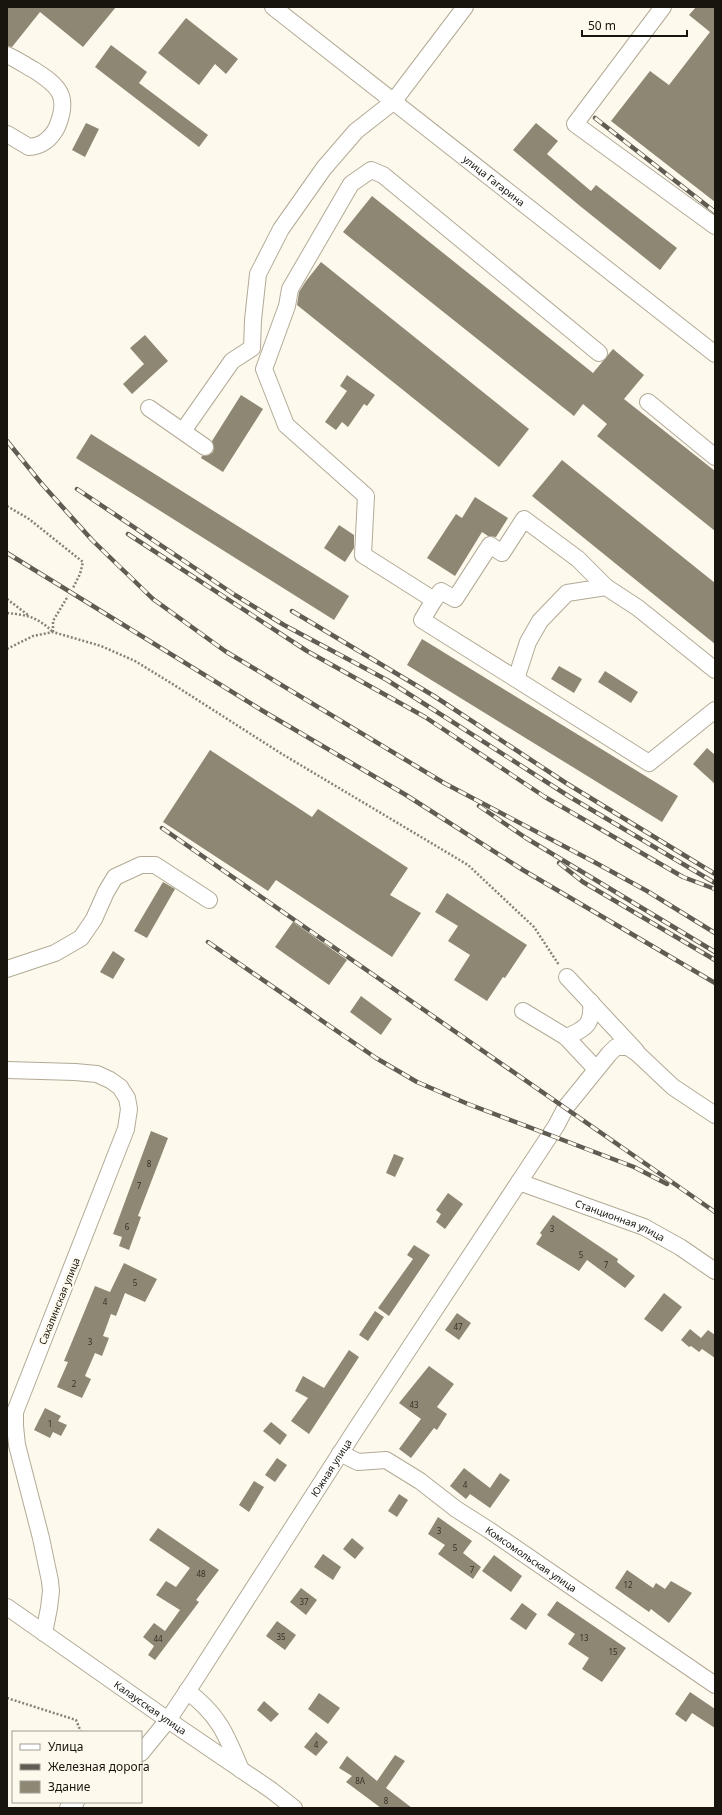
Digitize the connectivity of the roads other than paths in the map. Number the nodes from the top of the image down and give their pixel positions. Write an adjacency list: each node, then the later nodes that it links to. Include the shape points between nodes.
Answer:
1 (273, 7): 5 (street, улица Гагарина)
2 (465, 7): 5 (street)
3 (663, 7): 7 (street, via 576,124)
4 (7, 55): 6 (street, via 48,79 58,90 63,101 55,129 41,144 28,147)
5 (394, 102): 9 (street, улица Гагарина); 12 (street, via 356,131 324,168 281,228 258,274 252,348 232,361)
6 (7, 134)
7 (715, 226)
8 (599, 353): 16 (street, via 383,174 370,170 351,184 290,289 287,306 264,369 286,425 366,496 363,555)
9 (715, 354)
10 (648, 402): 14 (street)
11 (149, 408): 12 (street)
12 (183, 431): 13 (street)
13 (205, 447)
14 (715, 457)
15 (606, 587): 16 (street, via 578,559 524,519 502,553 490,545 455,599 440,591); 17 (street, via 638,608); 18 (street, via 566,593 540,621 528,642)
16 (434, 600): 18 (street, via 422,620)
17 (715, 670)
18 (516, 679): 19 (street, via 649,763)
19 (715, 710)
20 (209, 900): 21 (street, via 155,865 141,864 115,877 94,919 81,938 55,953)
21 (7, 969)
22 (566, 977): 23 (street)
23 (591, 1002): 25 (street, via 592,1014 588,1025); 26 (street)
24 (523, 1011): 25 (street)
25 (566, 1037): 27 (street)
26 (638, 1054): 27 (street, Южная улица, via 628,1047 616,1048); 29 (street, via 673,1087)
27 (596, 1069): 30 (street, Южная улица, via 566,1107)
28 (7, 1070): 34 (street, Сахалинская улица, via 97,1074 120,1087 127,1098 129,1109 126,1129 15,1412 18,1445 50,1581 51,1591)
29 (715, 1115)
30 (519, 1182): 31 (street, Станционная улица, via 644,1227); 32 (street, Южная улица)
31 (715, 1270)
32 (340, 1453): 35 (street, Комсомольская улица, via 358,1462 386,1460 420,1481 456,1509); 36 (street, Южная улица)
33 (7, 1607): 34 (street, Калаусская улица)
34 (44, 1633): 37 (street, Калаусская улица)
35 (715, 1685)
36 (187, 1691): 37 (street, Южная улица); 39 (street, via 203,1702 218,1720)
37 (168, 1720): 38 (street, Южная улица); 39 (street, Калаусская улица)
38 (142, 1752)
39 (241, 1770): 40 (street, Калаусская улица)
40 (294, 1808)

